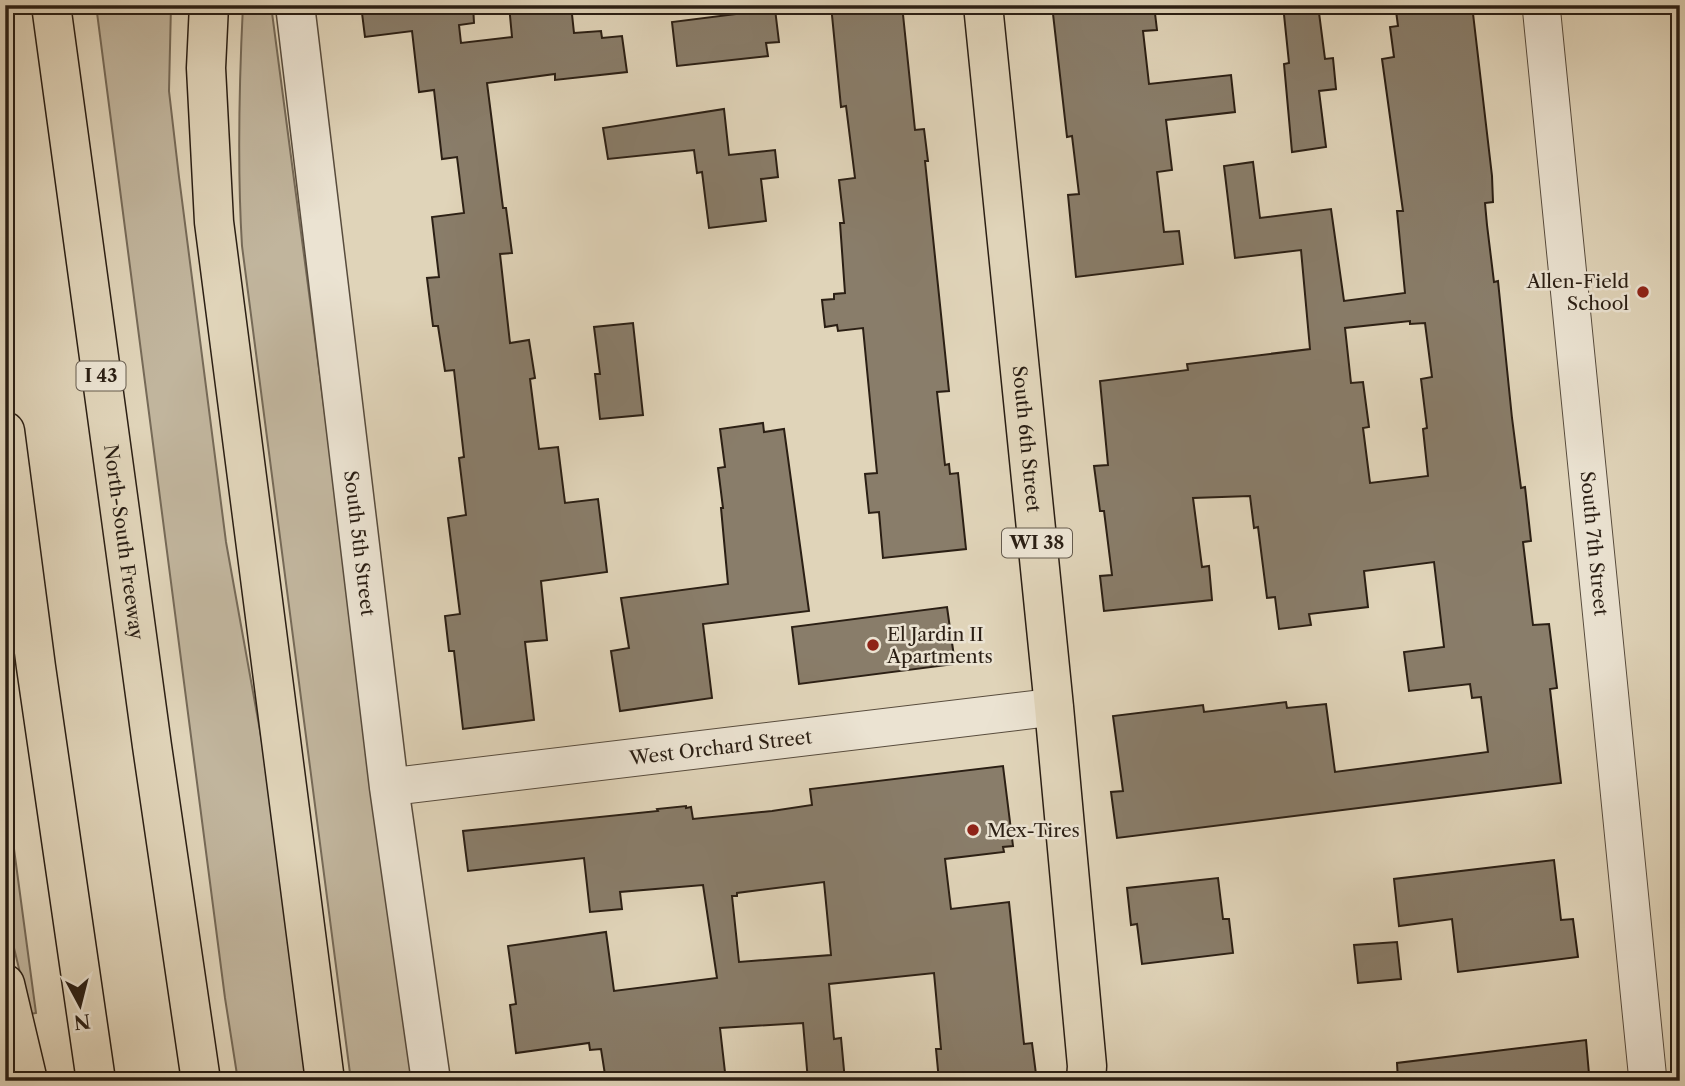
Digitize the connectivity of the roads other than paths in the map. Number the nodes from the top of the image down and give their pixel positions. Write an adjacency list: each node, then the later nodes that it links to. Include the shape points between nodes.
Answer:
1 (51, 5): 14 (main road, North-South Freeway / I 43)
2 (209, 5): 15 (main road, via 206,68 214,222)
3 (295, 5): 8 (street, South 5th Street)
4 (984, 5): 7 (main road, South 6th Street / WI 38)
5 (1541, 5): 18 (street, South 7th Street)
6 (5, 431): 13 (main road)
7 (1054, 707): 8 (street, West Orchard Street); 17 (main road, South 6th Street / WI 38)
8 (389, 787): 16 (street, South 5th Street)
9 (5, 984): 12 (main road)
10 (5, 1073): 11 (main road)
11 (8, 1081)
12 (28, 1081)
13 (96, 1081)
14 (201, 1081)
15 (325, 1081)
16 (431, 1081)
17 (1086, 1081)
18 (1648, 1081)

